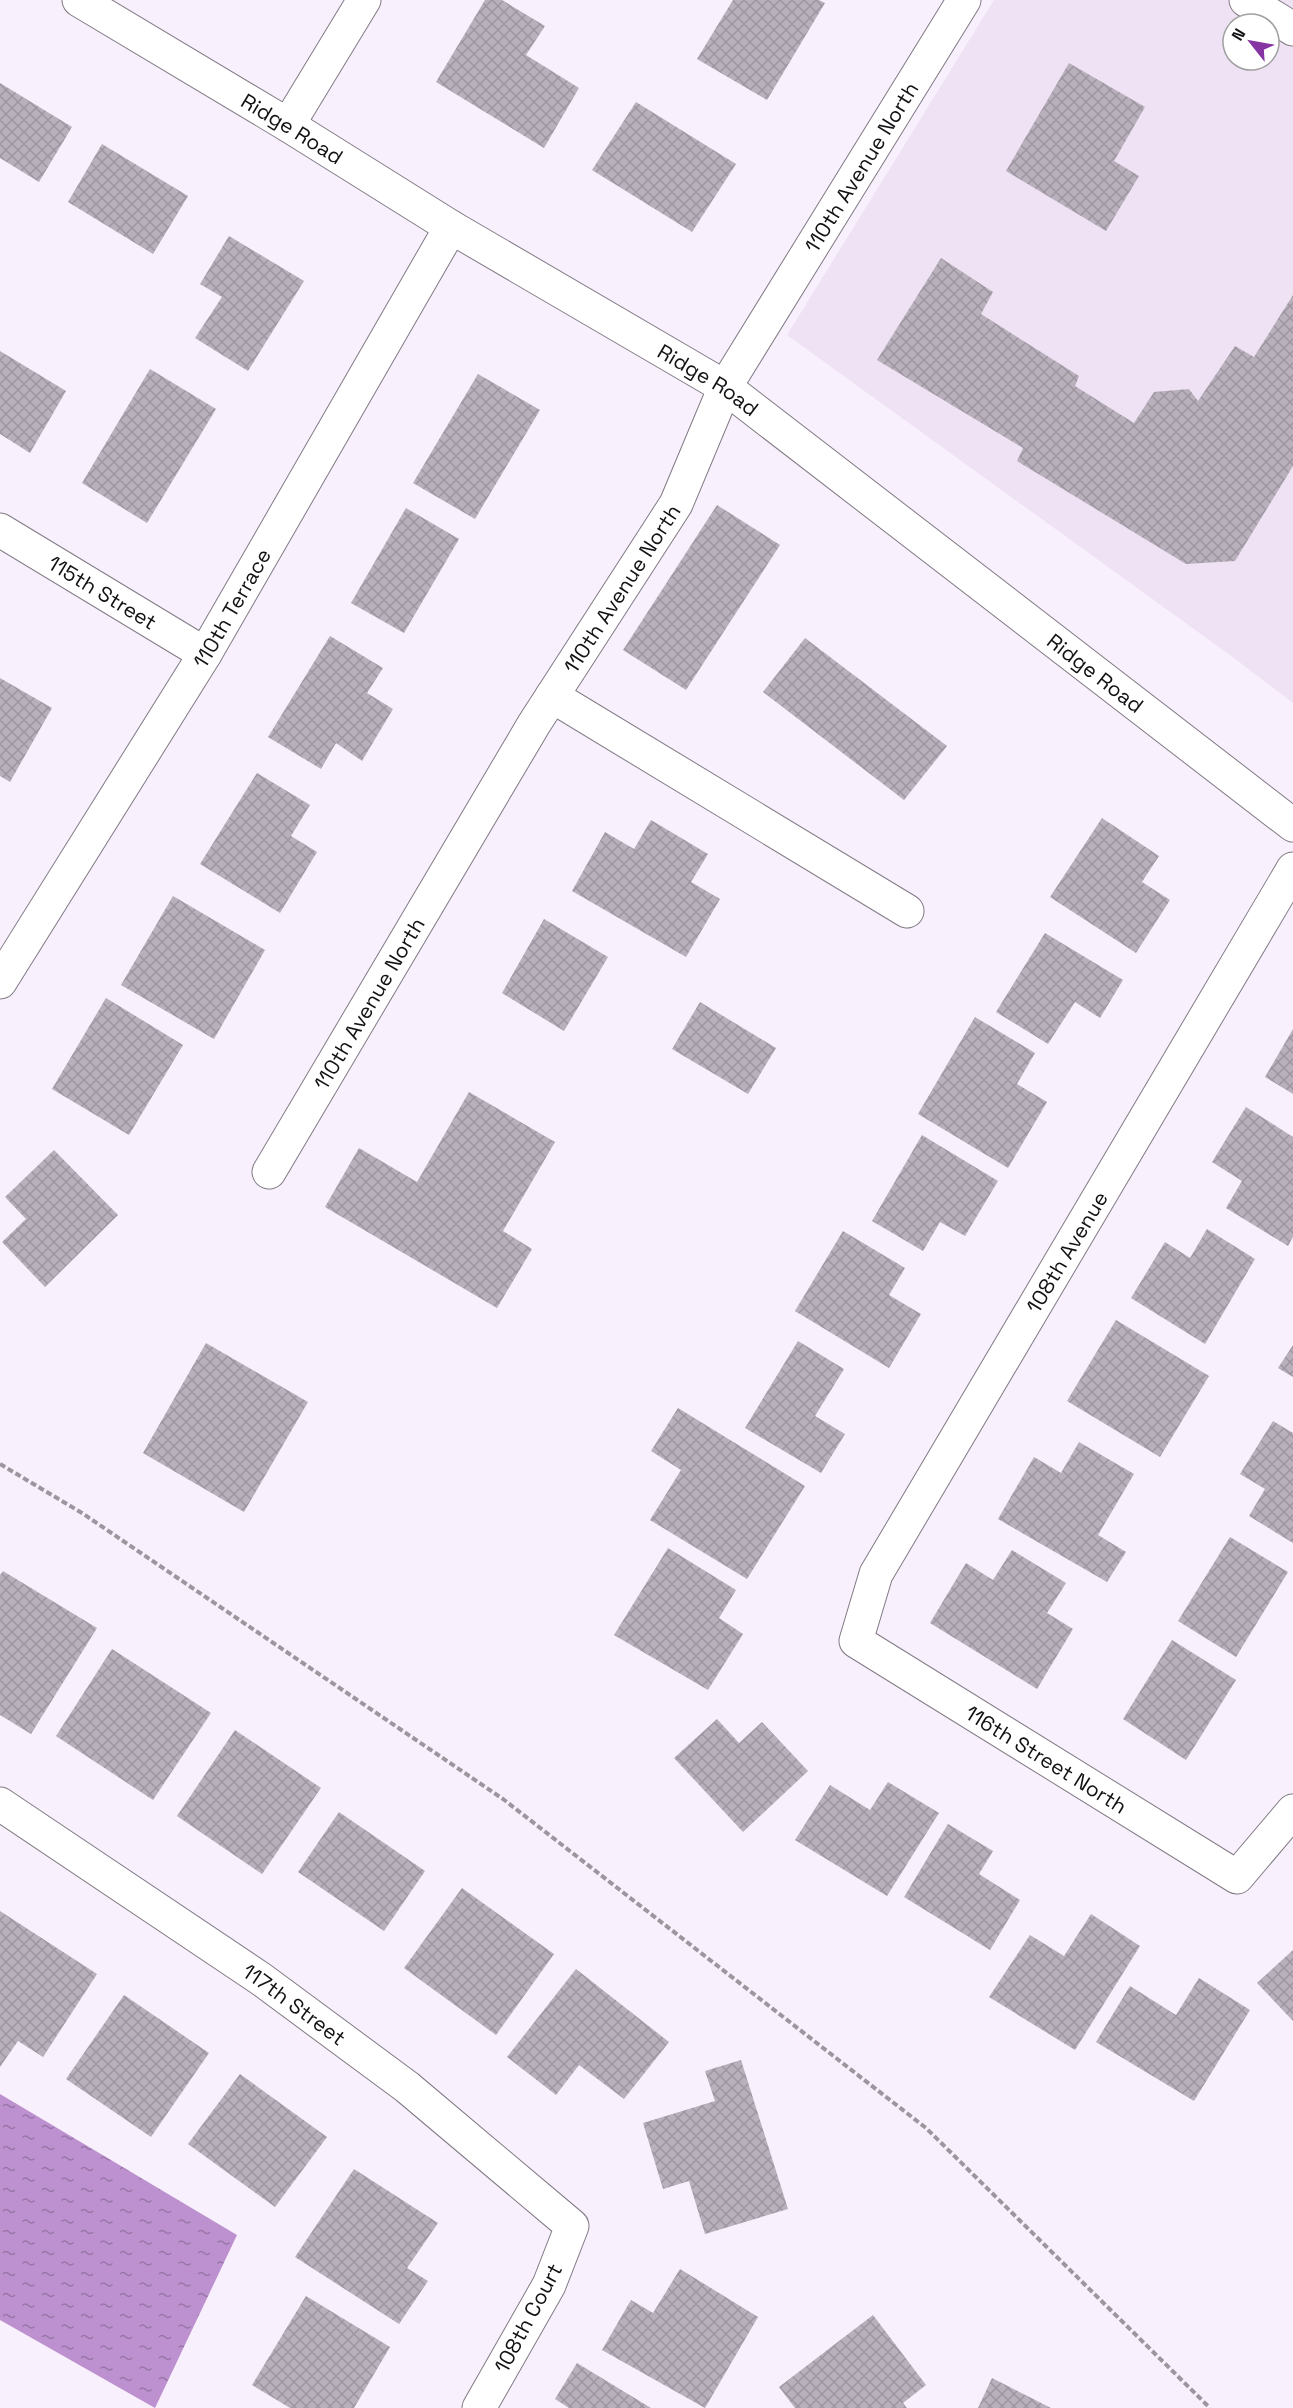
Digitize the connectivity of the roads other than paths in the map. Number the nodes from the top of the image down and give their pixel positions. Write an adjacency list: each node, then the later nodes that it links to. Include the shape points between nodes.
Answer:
1 (79, 0): 6 (street, Ridge Road)
2 (364, 0): 6 (street)
3 (964, 0): 8 (street, 110th Avenue North)
4 (1246, 0): 5 (street)
5 (1293, 28)
6 (288, 125): 7 (street, Ridge Road)
7 (451, 227): 8 (street, Ridge Road); 10 (street, 110th Terrace)
8 (725, 387): 11 (street, 110th Avenue North, via 676,504); 12 (street, Ridge Road)
9 (0, 530): 10 (street, 115th Street)
10 (205, 654): 15 (street, 110th Terrace)
11 (552, 696): 14 (street); 16 (street, 110th Avenue North)
12 (1293, 825)
13 (1293, 869): 17 (street, 108th Avenue, via 876,1574)
14 (907, 911)
15 (0, 982)
16 (269, 1172)
17 (856, 1641): 19 (street, 116th Street North, via 1237,1877)
18 (0, 1804): 20 (street, 117th Street, via 261,1979 407,2087)
19 (1293, 1811)
20 (572, 2226): 21 (street, 108th Court, via 549,2285)
21 (479, 2408)

